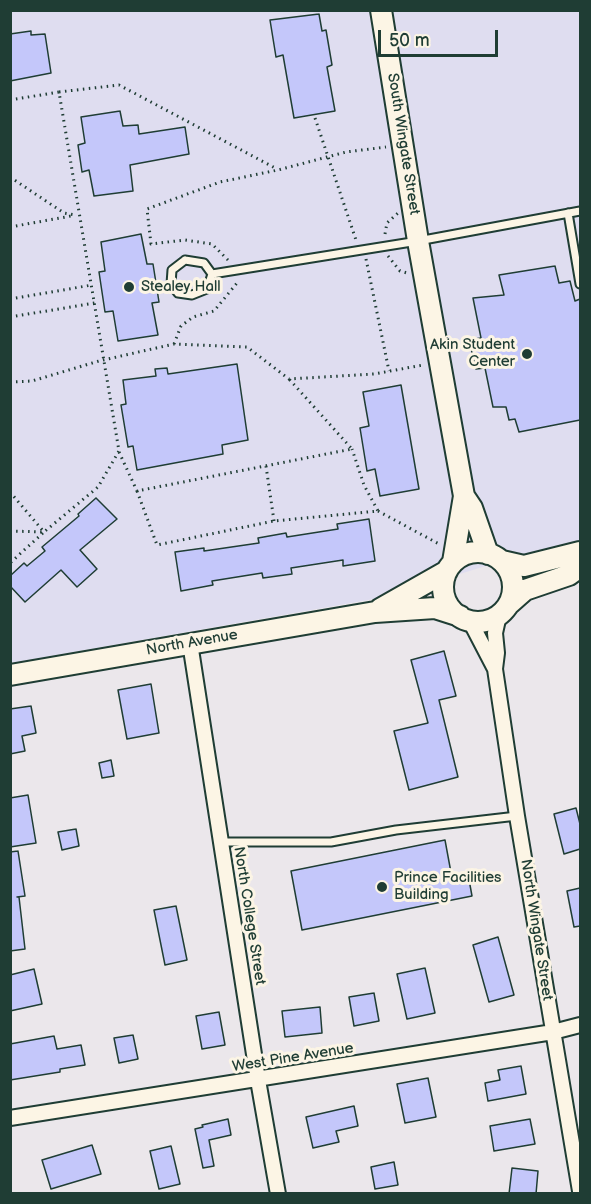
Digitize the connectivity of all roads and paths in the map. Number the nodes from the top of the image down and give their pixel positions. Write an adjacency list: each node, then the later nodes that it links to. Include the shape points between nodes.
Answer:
1 (381, 10): 15 (street, South Wingate Street)
2 (59, 92): 3 (path); 7 (path, via 119,85); 23 (path)
3 (10, 100)
4 (315, 118): 6 (path)
5 (386, 147): 6 (path)
6 (328, 157): 7 (path); 14 (path, via 356,240)
7 (278, 170): 18 (path, via 220,182 147,209 152,244 185,240 212,244)
8 (10, 177): 12 (path, via 64,213 76,215)
9 (402, 210): 13 (path, via 387,223)
10 (580, 211): 11 (lane)
11 (568, 213): 15 (lane); 22 (lane)
12 (10, 227)
13 (385, 235)
14 (365, 238)
15 (418, 241): 19 (lane); 38 (street)
16 (388, 255): 20 (path, via 400,271)
17 (366, 259): 30 (path)
18 (229, 261)
19 (212, 274): 19 (lane, via 204,263 185,260 172,270 171,284 178,293 192,296 207,289)
20 (411, 275)
21 (243, 282): 27 (path, via 236,283 214,311 193,317 181,326)
22 (580, 284)
23 (92, 285): 24 (path); 25 (path)
24 (10, 299)
25 (95, 303): 26 (path); 28 (path)
26 (10, 316)
27 (174, 344): 28 (path); 31 (path, via 247,347)
28 (104, 360): 32 (path, via 32,381); 34 (path)
29 (424, 364): 30 (path)
30 (389, 371): 31 (path)
31 (289, 379): 33 (path)
32 (10, 382)
33 (352, 449): 35 (path); 39 (path)
34 (119, 451): 36 (path); 42 (path, via 98,487)
35 (266, 466): 36 (path); 40 (path)
36 (137, 491): 40 (path, via 157,545)
37 (10, 492): 42 (path)
38 (464, 496): 44 (street); 45 (street)
39 (378, 511): 40 (path); 45 (path)
40 (274, 521)
41 (10, 531): 42 (path)
42 (44, 532): 46 (path)
43 (580, 552): 44 (street, via 524,566)
44 (495, 557): 45 (street, via 472,552); 48 (street, via 509,570 513,582 513,594)
45 (448, 560): 49 (street, North Avenue); 50 (street, via 446,601)
46 (10, 563)
47 (580, 567): 48 (street, via 569,575 525,590)
48 (503, 610): 50 (street, via 481,622); 52 (street, North Wingate Street, via 495,633)
49 (375, 612): 50 (street, North Avenue, via 435,608); 51 (street, North Avenue)
50 (464, 618): 52 (street, North Wingate Street)
51 (190, 643): 53 (street, North Avenue); 55 (street, North College Street)
52 (495, 669): 54 (street, North Wingate Street)
53 (10, 675)
54 (517, 816): 55 (lane, via 331,842); 57 (street, North Wingate Street)
55 (221, 842): 58 (street, North College Street)
56 (580, 1025): 57 (street, West Pine Avenue)
57 (553, 1032): 58 (street, West Pine Avenue); 60 (street, North Wingate Street)
58 (258, 1080): 59 (street, West Pine Avenue); 61 (street, North College Street)
59 (10, 1119)
60 (580, 1191)
61 (278, 1194)

